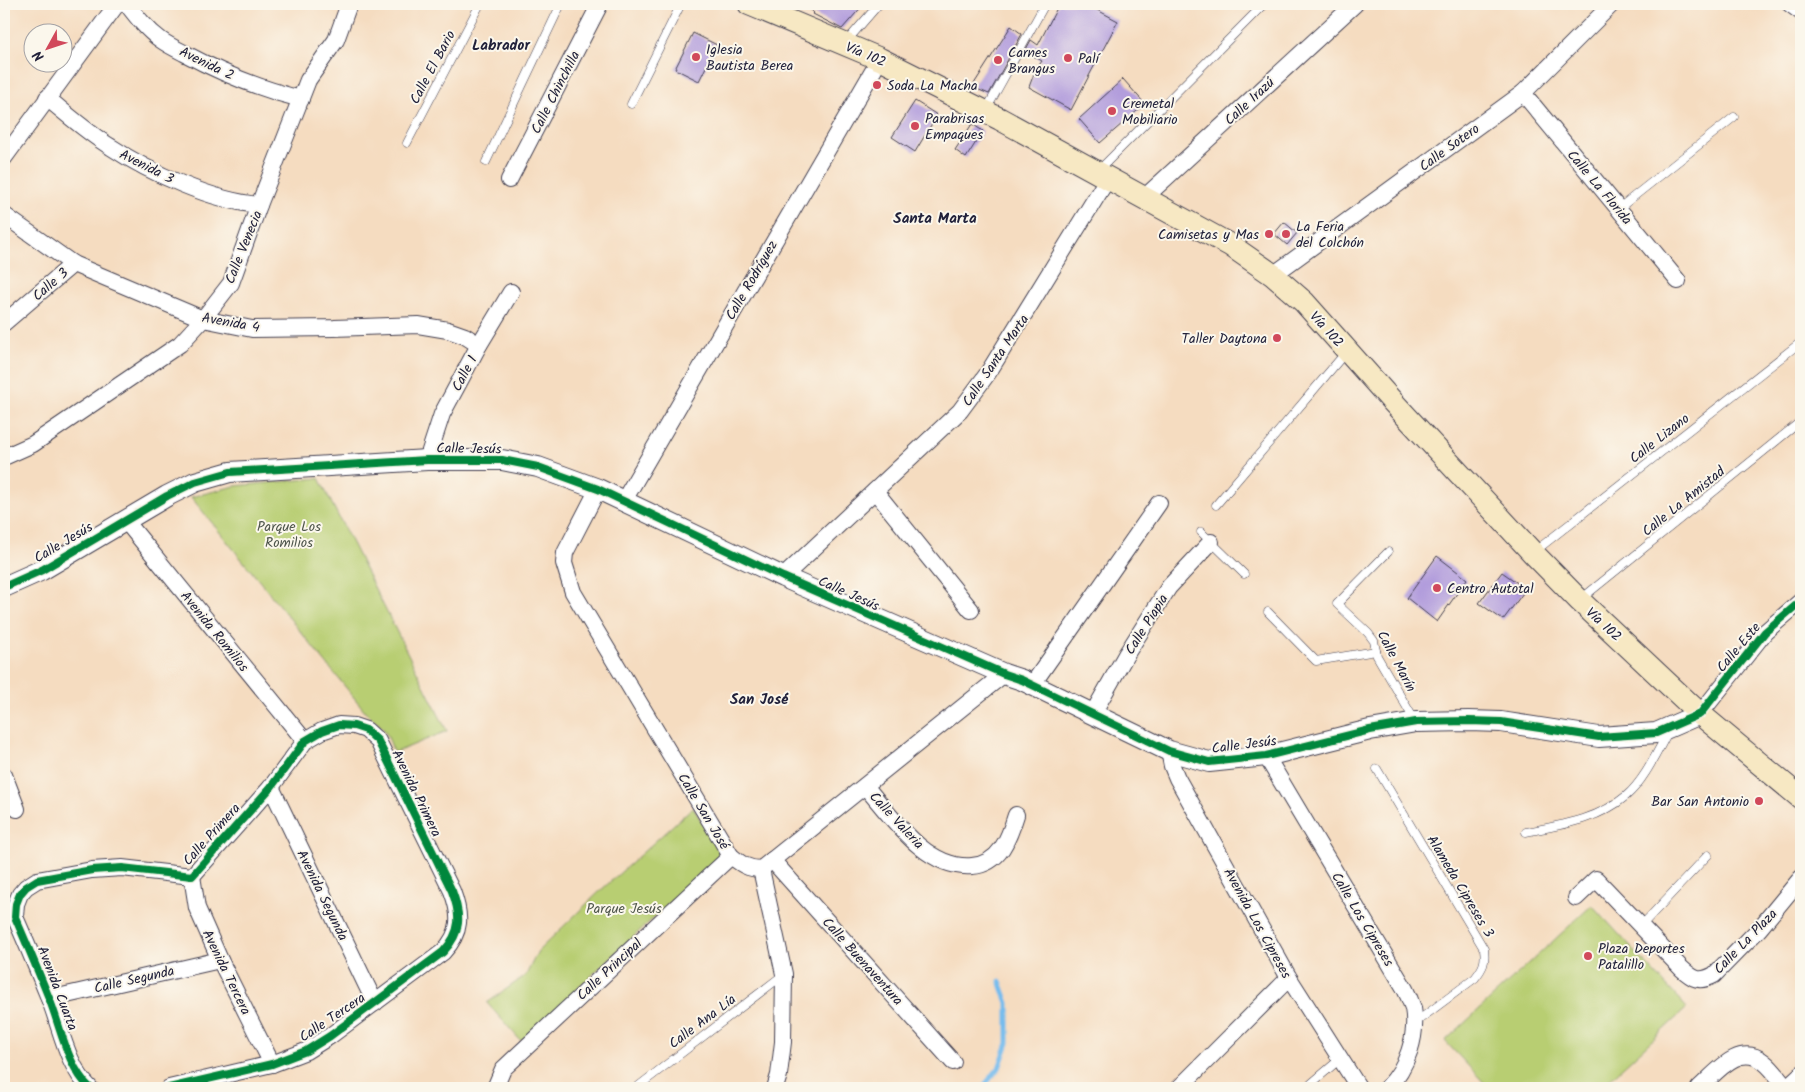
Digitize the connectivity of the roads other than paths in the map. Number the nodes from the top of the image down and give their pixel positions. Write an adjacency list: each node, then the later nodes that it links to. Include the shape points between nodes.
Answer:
1 (117, 4): 17 (street)
2 (127, 4): 18 (street, Avenida 2, via 139,21 161,40 236,77)
3 (349, 4): 18 (street, Calle Venecia, via 336,40 308,80)
4 (480, 4): 22 (lane, Calle El Bario)
5 (561, 4): 24 (lane)
6 (600, 4): 26 (street, Calle Chinchilla)
7 (681, 4): 19 (lane)
8 (749, 4): 14 (main road, Vía 102)
9 (879, 4): 14 (lane)
10 (1045, 4): 20 (lane)
11 (1264, 4): 25 (lane)
12 (1355, 4): 27 (street, Calle Irazú)
13 (1612, 4): 16 (street, Calle Sotero)
14 (845, 44): 15 (main road, Vía 102)
15 (880, 58): 20 (main road, Vía 102); 45 (street, Calle Rodríguez)
16 (1522, 93): 29 (street, Calle La Florida); 32 (street, Calle Sotero)
17 (47, 98): 23 (street); 28 (street, Avenida 3, via 93,135 143,165 220,198)
18 (301, 99): 28 (street, Calle Venecia)
19 (631, 104)
20 (985, 111): 25 (main road, Vía 102)
21 (1734, 117): 29 (lane)
22 (407, 142)
23 (4, 158)
24 (486, 162)
25 (1103, 175): 27 (main road, Vía 102); 44 (street, Calle Santa Marta, via 1052,272 983,381 960,411)
26 (510, 180)
27 (1144, 198): 32 (main road, Vía 102, via 1230,245)
28 (259, 205): 35 (street, Calle Venecia, via 231,283)
29 (1618, 209): 33 (street, Calle La Florida)
30 (4, 215): 31 (street, Avenida 4)
31 (73, 264): 35 (street, Avenida 4); 36 (street, Calle 3)
32 (1273, 275): 39 (main road, Vía 102, via 1304,302)
33 (1678, 281)
34 (511, 292): 38 (street, Calle 1)
35 (203, 319): 38 (street, Avenida 4, via 252,329 418,325 448,330); 41 (street, Calle Venecia, via 180,344 150,365 33,444)
36 (4, 323)
37 (1801, 342): 51 (lane, Calle Lizano)
38 (479, 345): 42 (street, Calle 1, via 442,414)
39 (1347, 351): 47 (lane); 51 (main road, Vía 102)
40 (1801, 421): 55 (lane, Calle La Amistad)
41 (4, 457)
42 (427, 460): 43 (street, Calle Jesús, via 502,460 538,467); 48 (street, Calle Jesús, via 230,472 195,482)
43 (598, 489): 45 (street, Calle Jesús); 77 (street, Calle San José, via 565,553 567,577)
44 (876, 491): 53 (street, Calle Santa Marta); 57 (street)
45 (622, 502): 53 (street, Calle Jesús)
46 (1158, 503): 61 (street)
47 (1216, 505)
48 (125, 520): 54 (street, Calle Jesús, via 42,570); 66 (street, Avenida Romilios)
49 (1206, 538): 52 (lane); 63 (street, Calle Piapia, via 1169,587)
50 (1388, 552): 59 (lane, Calle Marín, via 1337,604 1368,633)
51 (1533, 553): 55 (main road, Vía 102)
52 (1244, 574)
53 (783, 577): 60 (street, Calle Jesús)
54 (4, 588)
55 (1580, 601): 62 (main road, Vía 102)
56 (1801, 601): 62 (street, Calle Este, via 1765,632)
57 (971, 610)
58 (1268, 612): 59 (lane, via 1316,661)
59 (1376, 651): 64 (lane, Calle Marín)
60 (1004, 674): 61 (street, Calle Jesús); 71 (street)
61 (1032, 685): 63 (street, Calle Jesús)
62 (1700, 714): 65 (street, Calle Jesús); 73 (main road, Vía 102)
63 (1092, 715): 67 (street, Calle Jesús)
64 (1416, 722): 65 (street, Calle Jesús, via 1501,722 1599,736 1656,733); 68 (street, Calle Jesús)
65 (1671, 726): 76 (lane, via 1638,782 1628,795 1608,810 1575,822)
66 (305, 741): 72 (street, Calle Primera); 85 (street, Avenida Primera, via 322,731 354,726 366,730 378,741 458,906)
67 (1169, 751): 68 (street, Calle Jesús, via 1209,762); 88 (street, Avenida Los Cipreses, via 1177,778)
68 (1266, 756): 91 (street, Calle Los Cipreses, via 1405,989)
69 (1377, 769): 91 (lane, Alameda Cipreses 3, via 1484,950 1486,960 1475,978)
70 (4, 775): 74 (street)
71 (865, 786): 75 (street, Calle Valeria, via 914,842 946,864 965,867 991,860 1002,850); 79 (street)
72 (271, 787): 80 (street, Calle Primera); 90 (street, Avenida Segunda)
73 (1801, 798)
74 (17, 809)
75 (1016, 815)
76 (1526, 832)
77 (731, 856): 79 (street, Calle San José, via 750,869); 98 (street, Calle Principal, via 503,1070)
78 (1708, 856): 84 (lane)
79 (766, 865): 87 (street); 93 (street, Calle Buenaventura)
80 (192, 876): 82 (street, Calle Primera, via 122,868 92,870 37,880); 86 (street, Avenida Tercera, via 197,908)
81 (1801, 878): 84 (street, Calle La Plaza, via 1759,929 1706,980 1690,976)
82 (20, 894): 89 (street, Avenida Cuarta, via 15,917)
83 (1576, 898): 84 (street, Calle La Plaza, via 1596,879)
84 (1642, 926)
85 (457, 933): 90 (street, Calle Tercera, via 443,952)
86 (220, 960): 89 (street, Calle Segunda); 94 (street, Avenida Tercera)
87 (784, 974): 99 (lane, Calle Ana Lía); 100 (street, via 783,1042)
88 (1288, 978): 92 (street, Avenida Los Cipreses); 101 (street)
89 (49, 999): 96 (street, Avenida Cuarta, via 74,1068)
90 (375, 1003): 94 (street, Calle Tercera, via 306,1051)
91 (1414, 1023): 104 (street, Calle Los Cipreses, via 1407,1060)
92 (1340, 1059): 102 (lane); 103 (street, Avenida Los Cipreses)
93 (953, 1062)
94 (272, 1064): 97 (street, Calle Tercera)
95 (1801, 1074): 106 (street)
96 (90, 1088)
97 (168, 1088)
98 (495, 1088)
99 (636, 1088)
100 (775, 1088)
101 (1179, 1088)
102 (1306, 1088)
103 (1359, 1088)
104 (1387, 1088)
105 (1699, 1088): 106 (street, via 1728,1062 1747,1054 1765,1063)
106 (1787, 1088)

